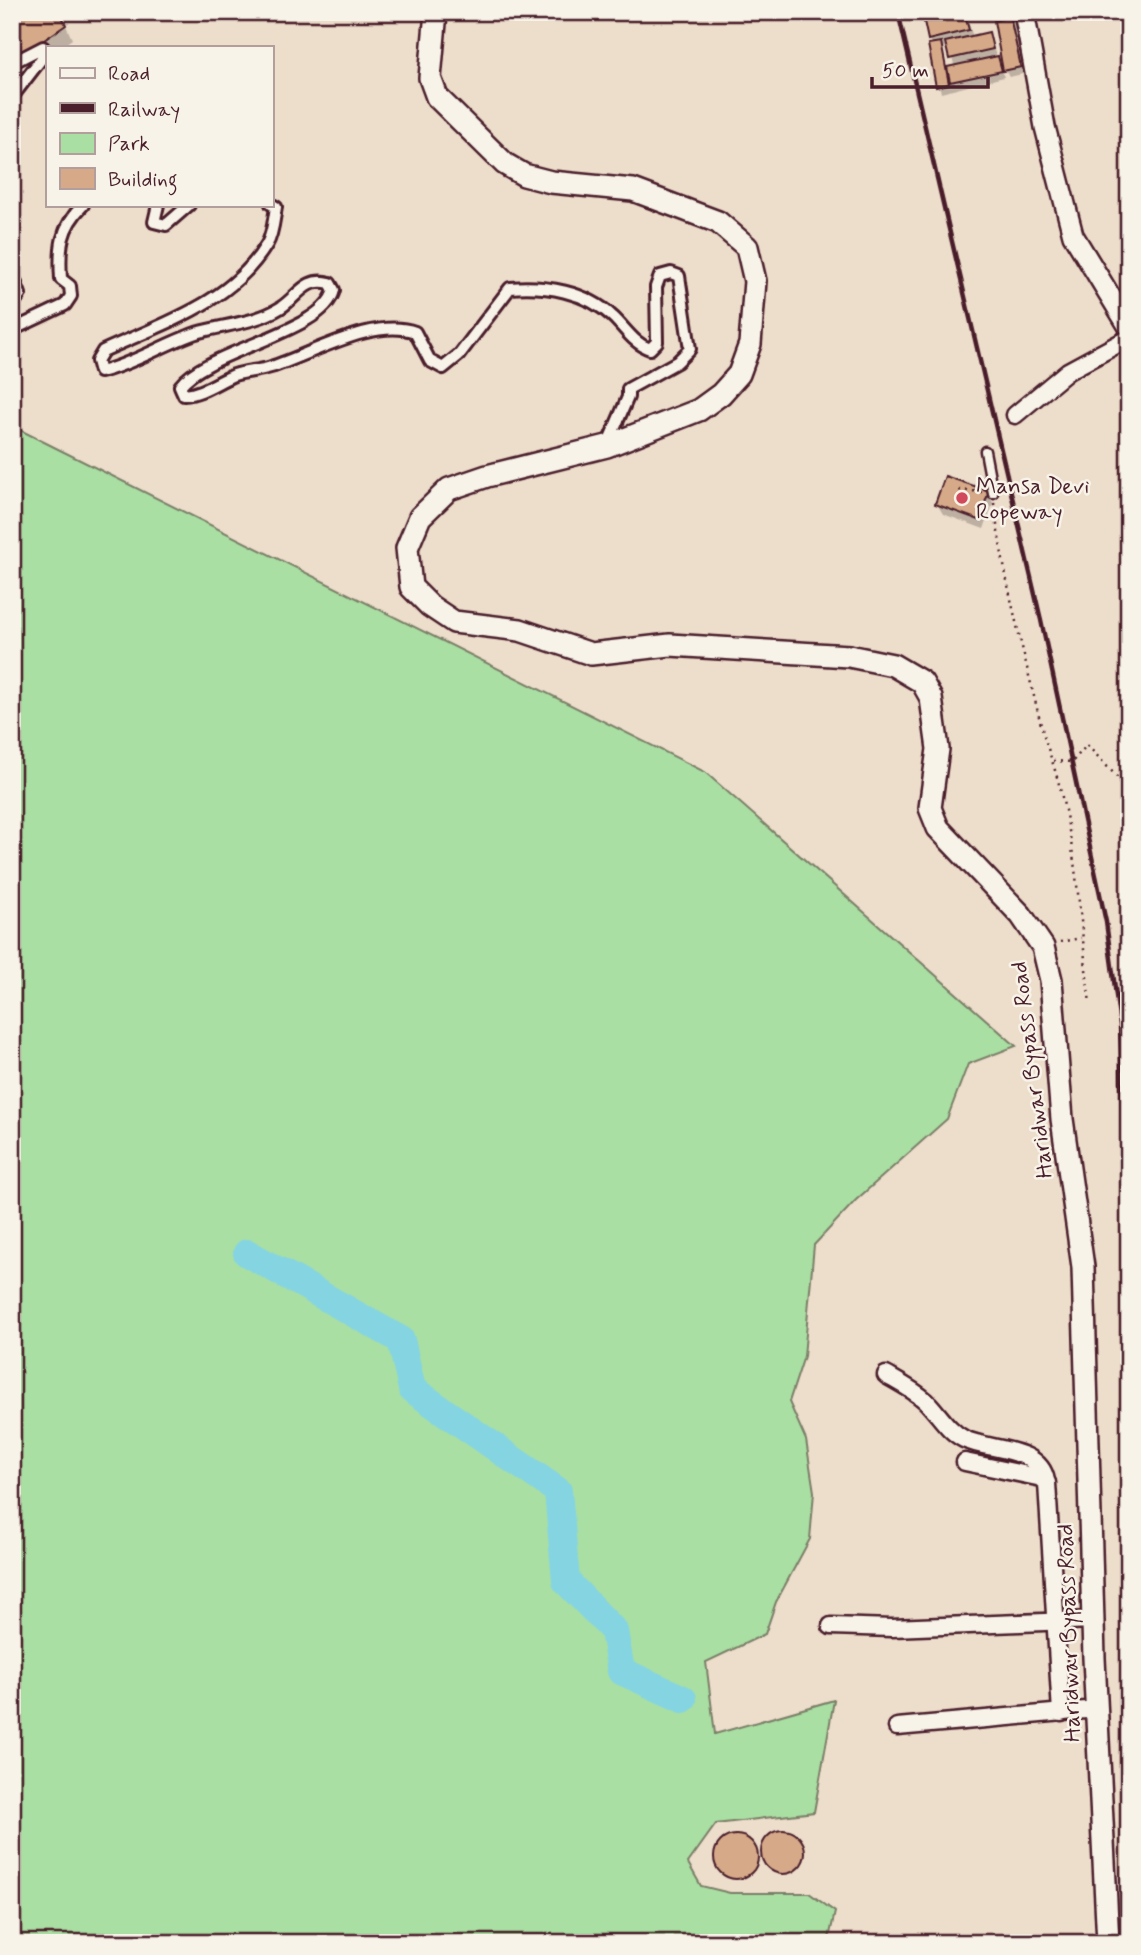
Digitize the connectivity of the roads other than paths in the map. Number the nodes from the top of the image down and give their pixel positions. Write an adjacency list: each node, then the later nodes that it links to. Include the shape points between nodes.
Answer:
1 (436, 12): 15 (main road, Haridwar Bypass Road, via 430,78 437,97 505,164 551,182 632,190 718,222 747,247 755,281 750,344 739,374 699,410)
2 (1024, 12): 11 (street, via 1045,127 1073,235)
3 (12, 64): 4 (street, via 43,47 42,58)
4 (12, 97)
5 (273, 205): 15 (street, via 268,242 237,282 182,317 103,351 97,360 100,372 195,334 265,315 280,308 307,283 321,281 334,290 332,300 320,310 189,374 180,386 184,395 380,328 400,326 415,332 430,361 443,368 459,355 510,288 541,286 572,294 611,314 640,346 650,348 657,342 656,286 660,276 680,276 690,349 677,362 628,389)
6 (82, 206): 12 (street, via 64,227 62,243 61,279 70,286 71,296 65,305)
7 (158, 206): 8 (street, via 154,222 166,225)
8 (189, 206)
9 (12, 274): 10 (street, via 20,294)
10 (12, 305)
11 (1129, 327)
12 (12, 330)
13 (1129, 338): 14 (street, via 1068,371)
14 (1015, 415)
15 (607, 446): 21 (main road, Haridwar Bypass Road, via 449,489 420,517 407,548 411,587 454,622 520,630 591,654 670,645 849,656 893,665 922,682 931,698 938,749 930,808 938,828 1021,915 1043,947 1051,980 1062,1119 1083,1267)
16 (985, 451): 17 (lane)
17 (993, 493)
18 (886, 1375): 20 (street, via 915,1391 963,1439 1024,1455 1038,1465)
19 (965, 1462): 20 (street)
20 (1046, 1481): 22 (street)
21 (1093, 1620): 22 (street); 24 (main road, Haridwar Bypass Road)
22 (1056, 1622): 23 (street); 25 (street)
23 (831, 1626)
24 (1097, 1709): 25 (street); 27 (main road, Haridwar Bypass Road)
25 (1061, 1713): 26 (street)
26 (897, 1727)
27 (1108, 1943)

